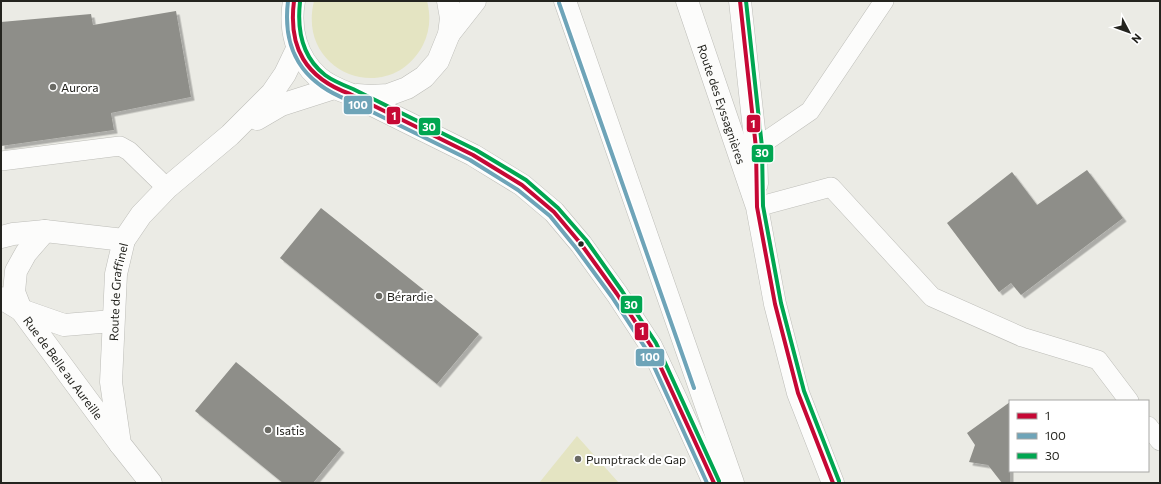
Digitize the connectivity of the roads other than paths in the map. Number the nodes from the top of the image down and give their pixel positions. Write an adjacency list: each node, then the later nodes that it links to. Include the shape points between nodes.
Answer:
1 (294, 1): 9 (main road, via 292,28)
2 (448, 1): 8 (main road, via 451,18)
3 (475, 1): 8 (main road)
4 (687, 1): 15 (main road, Route des Eyssagnières)
5 (740, 1): 12 (main road, Route des Eyssagnières)
6 (884, 1): 12 (lane, via 810,111)
7 (569, 11): 28 (main road)
8 (449, 34): 10 (main road, via 438,61 424,77 408,88 388,95 371,96)
9 (297, 49): 10 (main road, via 318,77); 11 (main road, Route de Graffinel, via 272,93)
10 (342, 91): 11 (main road, Route de Graffinel, via 281,105); 27 (main road, via 474,155 522,185 554,212 581,244 651,346)
11 (230, 135): 14 (main road, Route de Graffinel)
12 (756, 148): 15 (main road, Route des Eyssagnières)
13 (1, 161): 14 (lane, via 120,146 129,151)
14 (167, 188): 18 (main road, Route de Graffinel, via 141,215)
15 (757, 207): 22 (lane, via 831,187 932,297 1022,336 1098,360); 29 (main road, Route des Eyssagnières, via 775,304 798,393)
16 (45, 231): 17 (main road); 18 (main road); 20 (main road, via 26,253 16,271 14,292)
17 (1, 237)
18 (124, 240): 21 (main road, Route de Graffinel, via 116,274)
19 (1, 298): 20 (main road, Rue de Belle au Aureille)
20 (21, 310): 21 (main road, via 64,325); 25 (main road, Rue de Belle au Aureille)
21 (113, 321): 25 (main road, Route de Graffinel, via 111,382)
22 (1128, 400)
23 (1149, 427): 24 (lane)
24 (1160, 441)
25 (120, 444): 26 (main road)
26 (151, 483)
27 (714, 483)
28 (733, 483)
29 (833, 483)

